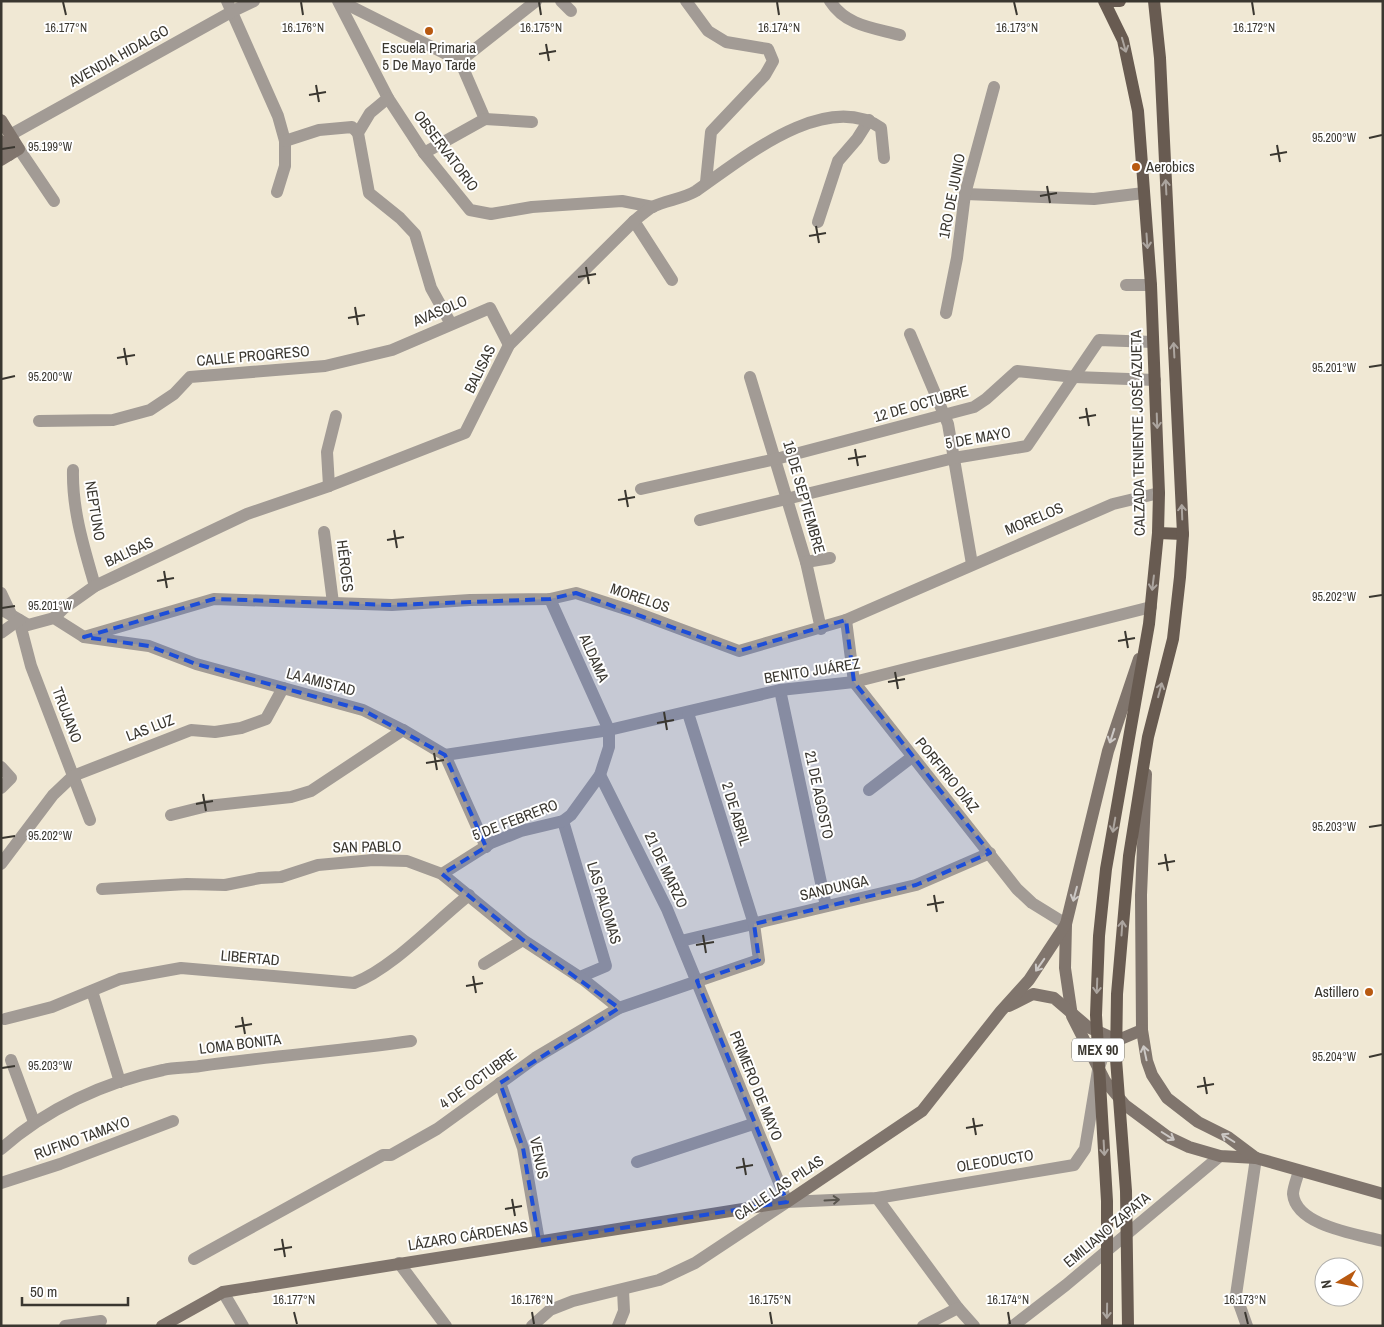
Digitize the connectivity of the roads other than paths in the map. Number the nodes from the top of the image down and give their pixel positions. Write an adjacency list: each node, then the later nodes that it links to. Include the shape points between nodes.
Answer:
1 (254, 1): 12 (street, AVENDIA HIDALGO)
2 (339, 1): 11 (street); 17 (street, OBSERVATORIO)
3 (536, 1): 15 (street)
4 (561, 1): 13 (street)
5 (686, 1): 28 (street, via 708,31 726,42 768,49 773,61 765,75 711,132)
6 (830, 1): 14 (street, via 842,16)
7 (1104, 1): 30 (main road, CALZADA TENIENTE JOSÉ AZUETA, one-way to 30, via 1123,40 1131,72 1138,110)
8 (1110, 1): 9 (main road)
9 (1120, 1)
10 (1154, 1): 61 (main road, one-way to 10, via 1160,58)
11 (361, 5): 15 (street)
12 (230, 6): 23 (street, AVENDIA HIDALGO); 24 (street, via 278,116)
13 (571, 11)
14 (900, 35)
15 (460, 61): 18 (street)
16 (994, 87): 31 (street, 1RO DE JUNIO)
17 (388, 98): 22 (street, via 370,113); 26 (street, OBSERVATORIO)
18 (485, 119): 21 (street); 26 (street)
19 (1, 120): 23 (main road)
20 (869, 120): 27 (street, via 881,128); 28 (street, BALISAS, via 834,117 800,125); 35 (street, via 838,161)
21 (532, 122)
22 (358, 133): 24 (street, via 352,128 332,128); 40 (street, via 369,193 415,234 431,288)
23 (4, 140): 25 (main road)
24 (285, 141): 29 (street, via 285,166)
25 (10, 154): 32 (street)
26 (424, 154): 33 (street, OBSERVATORIO, via 470,210 491,214 532,207 622,202)
27 (884, 158)
28 (706, 182): 33 (street, BALISAS, via 694,192)
29 (277, 192)
30 (1144, 193): 31 (street, via 1094,199); 38 (main road, CALZADA TENIENTE JOSÉ AZUETA, one-way to 38)
31 (966, 194): 39 (street, 1RO DE JUNIO)
32 (54, 201)
33 (652, 207): 34 (street, BALISAS)
34 (634, 221): 36 (street); 43 (street, BALISAS)
35 (818, 222)
36 (672, 280)
37 (1126, 285): 38 (street)
38 (1151, 285): 42 (main road, CALZADA TENIENTE JOSÉ AZUETA)
39 (946, 312)
40 (451, 324): 43 (street, AVASOLO, via 490,308); 44 (street, AVASOLO)
41 (910, 334): 49 (street)
42 (1153, 342): 46 (street, 5 DE MAYO, via 1099,340); 47 (main road, CALZADA TENIENTE JOSÉ AZUETA)
43 (509, 346): 54 (street, BALISAS, via 465,434)
44 (392, 350): 50 (street, CALLE PROGRESO, via 325,366 190,377 174,394 150,410 113,420)
45 (750, 377): 52 (street, 16 DE SEPTIEMBRE)
46 (1074, 377): 47 (street, 12 DE OCTUBRE); 49 (street, 12 DE OCTUBRE, via 1017,371 974,407); 51 (street, 5 DE MAYO, via 1027,446)
47 (1155, 380): 56 (main road, CALZADA TENIENTE JOSÉ AZUETA, one-way to 56)
48 (336, 416): 54 (street, via 327,452)
49 (944, 416): 51 (street); 52 (street, 12 DE OCTUBRE)
50 (39, 421)
51 (954, 458): 57 (street, 5 DE MAYO); 64 (street)
52 (776, 459): 55 (street, 12 DE OCTUBRE); 57 (street, 16 DE SEPTIEMBRE)
53 (73, 470): 65 (street, NEPTUNO, via 72,488 81,538)
54 (329, 486): 65 (street, BALISAS, via 247,514)
55 (641, 489)
56 (1159, 493): 60 (main road, CALZADA TENIENTE JOSÉ AZUETA); 64 (street, MORELOS, via 1113,504)
57 (787, 498): 58 (street, 5 DE MAYO); 63 (street, 16 DE SEPTIEMBRE)
58 (700, 520)
59 (324, 532): 68 (street, HÉROES)
60 (1158, 532): 61 (main road); 69 (main road, CALZADA TENIENTE JOSÉ AZUETA, one-way to 69)
61 (1182, 534): 83 (main road, one-way to 61, via 1173,639)
62 (830, 558): 63 (street)
63 (806, 562): 73 (street, 16 DE SEPTIEMBRE)
64 (972, 564): 72 (street, MORELOS)
65 (94, 586): 71 (street, BALISAS)
66 (1, 593): 70 (street, TRUJANO)
67 (550, 599): 68 (street, MORELOS, via 392,605); 73 (street, MORELOS, via 576,593 739,651); 82 (street, ALDAMA)
68 (333, 603): 75 (street, MORELOS, via 214,599)
69 (1150, 607): 76 (main road, CALZADA TENIENTE JOSÉ AZUETA); 77 (street, BENITO JUÁREZ)
70 (10, 614): 71 (street, via 28,625); 74 (street); 88 (street, TRUJANO)
71 (54, 618): 75 (street)
72 (846, 620): 73 (street, MORELOS); 77 (street)
73 (820, 628)
74 (1, 633)
75 (84, 637): 78 (street, LA AMISTAD, via 149,646 196,664)
76 (1146, 640): 102 (main road, CALZADA TENIENTE JOSÉ AZUETA, one-way to 102, via 1108,751); 149 (main road, MEX 90, one-way to 149, via 1106,869 1099,936 1096,1015 1107,1201)
77 (854, 682): 79 (street, BENITO JUÁREZ); 85 (street, PORFIRIO DÍAZ)
78 (284, 688): 81 (street, LA AMISTAD, via 364,710); 88 (street, LAS LUZ, via 266,719 215,732 191,730)
79 (780, 690): 80 (street, BENITO JUÁREZ); 100 (street, 21 DE AGOSTO)
80 (688, 713): 82 (street, BENITO JUÁREZ); 101 (street, 2 DE ABRIL)
81 (403, 730): 84 (street, LA AMISTAD); 91 (street, via 311,791 291,797 207,806)
82 (609, 730): 84 (street, BENITO JUÁREZ); 87 (street, 5 DE FEBRERO, via 609,747)
83 (1148, 737): 113 (main road, via 1141,895); 150 (main road, MEX 90, one-way to 83, via 1126,1190 1116,1059 1117,994 1124,906)
84 (445, 755): 94 (street)
85 (912, 757): 90 (street); 95 (street, PORFIRIO DÍAZ)
86 (1, 767): 89 (street, via 11,778)
87 (600, 775): 93 (street, 5 DE FEBRERO); 104 (street, 21 DE MARZO)
88 (73, 776): 92 (street, TRUJANO); 96 (street, via 53,795)
89 (1, 788)
90 (870, 790)
91 (171, 815)
92 (90, 820)
93 (563, 821): 94 (street, 5 DE FEBRERO, via 521,832); 106 (street, LAS PALOMAS, via 606,966)
94 (486, 847): 97 (street, 5 DE FEBRERO)
95 (990, 853): 100 (street, SANDUNGA, via 916,885); 102 (street, PORFIRIO DÍAZ, via 1017,889)
96 (1, 864)
97 (442, 874): 98 (street, SAN PABLO, via 407,861 373,860 318,865 281,877 225,885); 99 (street, SAN PABLO)
98 (102, 889)
99 (469, 894): 103 (street, SAN PABLO); 108 (street, LIBERTAD, via 394,959 354,983 181,968 120,979)
100 (826, 906): 101 (street, SANDUNGA)
101 (754, 924): 104 (street, SANDUNGA); 107 (street, 4 DE OCTUBRE, via 759,960)
102 (1066, 924): 110 (main road, CALLE LAS PILAS, one-way to 110, via 1029,980); 111 (main road, CALZADA TENIENTE JOSÉ AZUETA, via 1065,968)
103 (523, 940): 105 (street); 106 (street, SAN PABLO)
104 (681, 942): 107 (street, 21 DE MARZO)
105 (484, 964)
106 (580, 977): 109 (street, SAN PABLO)
107 (697, 981): 109 (street, 4 DE OCTUBRE); 122 (street, PRIMERO DE MAYO)
108 (92, 991): 112 (street, LIBERTAD, via 52,1007); 118 (street)
109 (619, 1008): 119 (street, 4 DE OCTUBRE)
110 (1001, 1011): 111 (main road, CALLE LAS PILAS, via 1033,994 1054,998); 131 (main road, CALLE LAS PILAS, via 922,1111)
111 (1072, 1016): 114 (main road, CALLE LAS PILAS); 117 (main road, CALZADA TENIENTE JOSÉ AZUETA)
112 (5, 1019)
113 (1142, 1030): 114 (main road, via 1123,1038); 125 (main road, one-way to 113, via 1228,1137 1198,1122 1167,1098 1152,1075)
114 (1110, 1037): 117 (street, OLEODUCTO)
115 (411, 1041): 118 (street, LOMA BONITA, via 164,1069)
116 (11, 1060): 121 (street)
117 (1098, 1070): 124 (main road, CALZADA TENIENTE JOSÉ AZUETA, one-way to 124, via 1125,1104 1168,1138); 130 (street, OLEODUCTO, via 1085,1149 1074,1165)
118 (120, 1082): 121 (street, LOMA BONITA, via 76,1098)
119 (500, 1083): 132 (street, VENUS, via 523,1148); 134 (street, 4 DE OCTUBRE, via 437,1129 391,1155 383,1155)
120 (174, 1121): 128 (street, RUFINO TAMAYO)
121 (34, 1122): 123 (street, LOMA BONITA)
122 (753, 1124): 126 (street); 131 (street, PRIMERO DE MAYO)
123 (1, 1149)
124 (1220, 1156): 125 (main road, CALZADA TENIENTE JOSÉ AZUETA); 148 (street, EMILIANO ZAPATA)
125 (1256, 1158): 127 (main road, CALZADA TENIENTE JOSÉ AZUETA); 151 (street, via 1236,1295)
126 (637, 1162)
127 (1299, 1171): 129 (main road, CALZADA TENIENTE JOSÉ AZUETA); 133 (street, via 1293,1193 1298,1209 1316,1222)
128 (1, 1183)
129 (1383, 1194)
130 (877, 1198): 131 (street, OLEODUCTO, one-way to 130); 138 (street)
131 (787, 1202): 132 (main road, LÁZARO CÁRDENAS); 136 (street, CALLE LAS PILAS, via 695,1262 659,1280)
132 (539, 1241): 135 (main road, LÁZARO CÁRDENAS)
133 (1383, 1241)
134 (194, 1259)
135 (399, 1263): 137 (main road, LÁZARO CÁRDENAS); 143 (street)
136 (623, 1290): 144 (street, CALLE LAS PILAS, via 565,1304 550,1310); 145 (street, via 624,1311)
137 (223, 1292): 141 (main road, LÁZARO CÁRDENAS); 142 (street)
138 (958, 1308): 146 (street); 147 (street)
139 (101, 1321): 140 (street)
140 (65, 1326)
141 (162, 1326)
142 (242, 1326)
143 (446, 1326)
144 (532, 1326)
145 (618, 1326)
146 (923, 1326)
147 (974, 1326)
148 (1013, 1326)
149 (1107, 1326)
150 (1128, 1326)
151 (1247, 1326)

